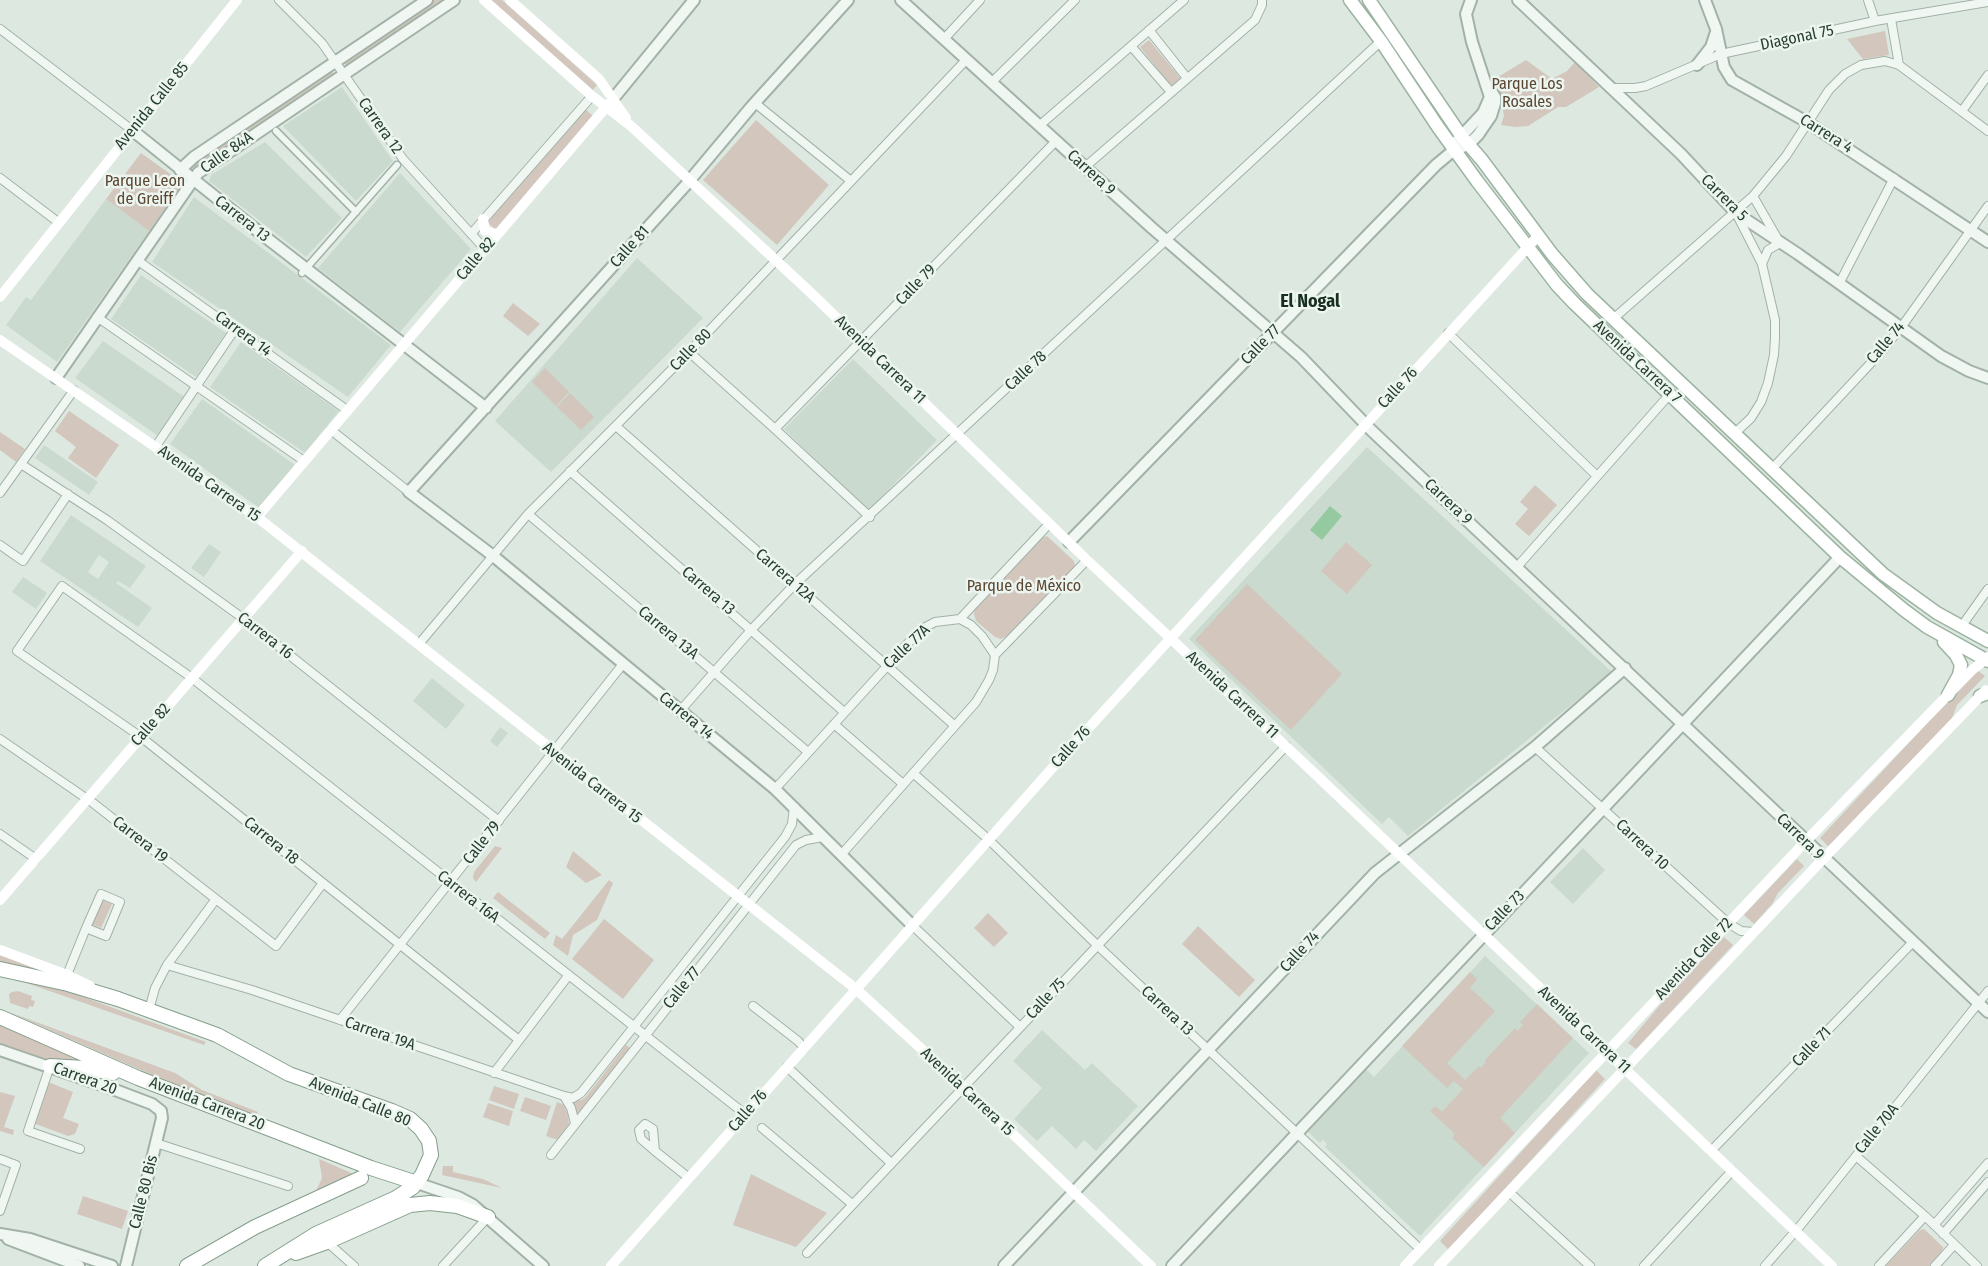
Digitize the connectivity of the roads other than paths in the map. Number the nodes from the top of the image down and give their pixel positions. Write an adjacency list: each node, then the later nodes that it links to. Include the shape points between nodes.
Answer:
1 (237, 0): 46 (main road, Avenida Calle 85)
2 (279, 0): 31 (street, Carrera 12)
3 (427, 0): 31 (street, Calle 84A)
4 (454, 0): 34 (street, Calle 84A)
5 (484, 0): 40 (main road, Avenida Carrera 11)
6 (510, 0): 41 (main road, Avenida Carrera 11, via 599,79)
7 (694, 0): 41 (street, Calle 82)
8 (848, 0): 42 (street, Calle 81)
9 (901, 0): 26 (street, Carrera 9)
10 (980, 0): 26 (street)
11 (1076, 0): 37 (street)
12 (1184, 0): 25 (street)
13 (1262, 0): 36 (street, via 1255,20)
14 (1350, 0): 27 (main road, Avenida Carrera 7)
15 (1369, 0): 50 (main road, Avenida Carrera 7)
16 (1471, 0): 50 (street, Calle 77, via 1467,20 1487,86 1495,97 1487,123)
17 (1518, 0): 38 (street, Carrera 5)
18 (1705, 0): 24 (street, Carrera 4)
19 (1868, 0): 22 (street)
20 (1988, 2): 21 (street, Diagonal 75)
21 (1891, 19): 22 (street, Diagonal 75); 33 (street)
22 (1875, 21): 29 (street, Diagonal 75)
23 (0, 28): 46 (street, Carrera 13)
24 (1716, 29): 29 (street, Carrera 4); 32 (street, via 1711,47)
25 (1149, 30): 28 (street); 36 (street)
26 (944, 39): 30 (street, Carrera 9)
27 (1382, 41): 51 (main road, Avenida Carrera 7); 70 (street, Calle 78)
28 (1131, 46): 39 (street); 45 (street)
29 (1721, 54): 32 (street, Diagonal 75); 44 (street, Carrera 4, via 1733,81)
30 (966, 60): 37 (street, Carrera 9); 59 (street, Calle 80)
31 (336, 62): 34 (street, Carrera 12); 54 (street, Calle 84A)
32 (1697, 65): 38 (street, Diagonal 75, via 1646,86)
33 (1899, 65): 43 (street); 44 (street, via 1874,61 1845,74)
34 (344, 74): 57 (street, Calle 84A, via 200,171); 67 (street, Carrera 12, via 403,159)
35 (1988, 75): 43 (street)
36 (1187, 78): 39 (street)
37 (991, 82): 45 (street, Carrera 9)
38 (1612, 88): 63 (street, Carrera 5)
39 (1171, 92): 53 (street)
40 (592, 96): 41 (main road, Avenida Carrera 11); 64 (street, Calle 82)
41 (609, 103): 58 (main road, Avenida Carrera 11); 68 (main road, Calle 82)
42 (754, 105): 58 (street, Calle 81); 59 (street)
43 (1962, 111): 48 (street)
44 (1808, 122): 56 (street, Carrera 4); 60 (street)
45 (1039, 126): 49 (street, Carrera 9)
46 (132, 130): 54 (street, Carrera 13); 65 (main road, Avenida Calle 85)
47 (276, 131): 62 (street)
48 (1988, 131)
49 (1056, 141): 53 (street, Carrera 9); 88 (street, Calle 79)
50 (1465, 141): 51 (street, Calle 77); 69 (main road, Avenida Carrera 7)
51 (1454, 150): 73 (main road, Avenida Carrera 7); 85 (street, Calle 77)
52 (398, 165): 62 (street)
53 (1085, 167): 70 (street, Carrera 9)
54 (180, 170): 57 (street, Carrera 13)
55 (0, 178): 65 (street)
56 (1894, 178): 66 (street, Carrera 4); 79 (street)
57 (193, 180): 75 (street, Calle 84A); 78 (street, Carrera 13)
58 (689, 180): 76 (main road, Avenida Carrera 11); 96 (street, Calle 81)
59 (849, 183): 76 (street, Calle 80)
60 (1753, 196): 63 (street); 72 (street)
61 (1988, 206): 66 (street, Calle 74)
62 (356, 212): 78 (street)
63 (1736, 213): 72 (street, Carrera 5); 77 (street); 82 (street)
64 (483, 219): 67 (street, Calle 82); 68 (main road, via 485,231)
65 (58, 222): 80 (main road, Avenida Calle 85)
66 (1971, 230): 71 (street, Carrera 4); 83 (street, Calle 74)
67 (471, 234): 74 (street, Carrera 12)
68 (497, 234): 74 (main road, Calle 82)
69 (1538, 236): 73 (main road, Calle 76); 82 (main road, Avenida Carrera 7)
70 (1166, 240): 85 (street, Carrera 9); 103 (street, Calle 78)
71 (1988, 242)
72 (1780, 243): 77 (street, via 1768,250); 79 (street, Carrera 5)
73 (1528, 247): 86 (main road, Calle 76); 95 (main road, Avenida Carrera 7, via 1575,304)
74 (484, 248): 89 (main road, Calle 82)
75 (137, 260): 81 (street, Calle 84A); 84 (street, Carrera 14)
76 (776, 261): 88 (main road, Avenida Carrera 11); 90 (street, Calle 80)
77 (1762, 264): 102 (street, via 1775,320 1774,355 1761,402)
78 (304, 271): 89 (street, Carrera 13)
79 (1839, 284): 83 (street, Carrera 5)
80 (0, 297)
81 (98, 317): 91 (street, Calle 84A); 93 (street)
82 (1613, 319): 102 (main road, Avenida Carrera 7)
83 (1900, 327): 92 (street, Carrera 5, via 1941,356); 107 (street, Calle 74)
84 (235, 329): 93 (street); 97 (street, Carrera 14)
85 (1273, 333): 98 (street, Carrera 9); 117 (street, Calle 77)
86 (1448, 333): 98 (main road, Calle 76); 109 (street)
87 (0, 340): 91 (main road, Avenida Carrera 15)
88 (861, 341): 100 (street, Calle 79); 103 (main road, Avenida Carrera 11)
89 (403, 344): 96 (street, Carrera 13); 97 (main road, Calle 82)
90 (689, 352): 99 (street, Calle 80); 100 (street)
91 (59, 373): 94 (main road, Avenida Carrera 15)
92 (1988, 378)
93 (197, 386): 104 (street); 105 (street)
94 (74, 390): 104 (main road, Avenida Carrera 15); 106 (street)
95 (1670, 394): 109 (street); 121 (main road, Avenida Carrera 7)
96 (486, 408): 110 (street, Calle 81)
97 (347, 410): 101 (main road, Calle 82)
98 (1365, 424): 123 (street, Carrera 9); 132 (main road, Calle 76)
99 (616, 426): 108 (street, Calle 80); 124 (street, Carrera 12A)
100 (775, 429): 115 (street)
101 (331, 430): 105 (main road, Calle 82); 110 (street, Carrera 14)
102 (1734, 434): 107 (main road, Avenida Carrera 7)
103 (957, 435): 115 (street, Calle 78); 116 (main road, Avenida Carrera 11)
104 (156, 446): 114 (main road, Avenida Carrera 15)
105 (304, 461): 114 (main road, Calle 82)
106 (21, 464): 111 (street); 112 (street, Carrera 16)
107 (1771, 470): 129 (main road, Avenida Carrera 7, via 1888,578)
108 (570, 471): 113 (street, Calle 80); 130 (street, Carrera 13)
109 (1597, 476): 123 (street)
110 (409, 492): 120 (street, Carrera 14)
111 (0, 493)
112 (68, 494): 118 (street, via 23,561); 126 (street, Carrera 16)
113 (528, 514): 120 (street, Calle 80); 141 (street, Carrera 13A)
114 (257, 517): 119 (main road, Avenida Carrera 15)
115 (870, 517): 124 (street, Calle 78)
116 (1049, 524): 117 (main road, Avenida Carrera 11); 127 (street)
117 (1069, 542): 122 (main road, Avenida Carrera 11)
118 (0, 545)
119 (302, 551): 126 (main road, Calle 82); 134 (main road, Avenida Carrera 15)
120 (492, 555): 134 (street, Calle 80); 138 (street, Carrera 14)
121 (1840, 557): 128 (main road, Avenida Carrera 7); 148 (street, Calle 73)
122 (1087, 560): 132 (main road, Avenida Carrera 11); 136 (street)
123 (1517, 567): 140 (street, Carrera 9)
124 (795, 585): 130 (street, Calle 78); 139 (street, Carrera 12A)
125 (1988, 589): 129 (street)
126 (244, 618): 142 (main road, Calle 82); 162 (street, Carrera 16)
127 (960, 619): 136 (street, via 982,636); 139 (street, Calle 77A, via 925,626)
128 (1928, 627): 137 (main road, Avenida Carrera 7); 144 (main road, via 1953,650 1961,665)
129 (1961, 627): 131 (main road, Avenida Carrera 7)
130 (752, 629): 141 (street, Calle 78); 146 (street, Carrera 13)
131 (1982, 634): 133 (main road, Avenida Carrera 7)
132 (1170, 637): 152 (main road, Avenida Carrera 11); 165 (main road, Calle 76)
133 (1988, 641)
134 (419, 644): 154 (main road, Avenida Carrera 15)
135 (17, 651): 142 (street, Carrera 16A, via 62,586); 150 (street, Carrera 18)
136 (995, 655): 149 (street, via 989,681)
137 (1987, 659): 144 (main road, Avenida Calle 72)
138 (623, 664): 145 (street, Carrera 14); 154 (street, Calle 79)
139 (886, 666): 146 (street, Calle 77A); 149 (street, Carrera 12A)
140 (1625, 668): 148 (street, Carrera 9); 153 (street, Calle 74)
141 (715, 673): 145 (street, Calle 78); 155 (street, Carrera 13A)
142 (192, 678): 150 (main road, Calle 82); 172 (street, Carrera 16A)
143 (1985, 692): 170 (main road, Avenida Calle 72)
144 (1948, 695): 166 (main road, Avenida Calle 72)
145 (680, 711): 158 (street, Carrera 14)
146 (844, 712): 147 (street, Calle 77A)
147 (834, 724): 155 (street, Calle 77A); 157 (street)
148 (1683, 724): 161 (street, Calle 73); 166 (street, Carrera 9)
149 (955, 726): 156 (street)
150 (141, 737): 159 (main road, Calle 82); 171 (street, Carrera 18)
151 (0, 739): 159 (street, Carrera 19)
152 (1286, 746): 167 (main road, Avenida Carrera 11); 184 (street, Calle 75)
153 (1535, 747): 161 (street, Carrera 10); 167 (street, Calle 74)
154 (554, 752): 162 (street, Calle 79); 173 (main road, Avenida Carrera 15)
155 (808, 752): 158 (street, Calle 77A)
156 (914, 773): 157 (street); 165 (street, Carrera 13)
157 (903, 784): 168 (street)
158 (775, 789): 160 (street, Carrera 14)
159 (88, 799): 169 (main road, Calle 82); 174 (street, Carrera 19)
160 (794, 807): 164 (street, Carrera 14); 173 (street, Calle 77, via 785,837)
161 (1603, 809): 177 (street, Carrera 10); 181 (street, Calle 73)
162 (499, 821): 172 (street, Calle 79)
163 (0, 834): 169 (street)
164 (823, 837): 168 (street, Carrera 14); 176 (street, Calle 77, via 796,845)
165 (988, 839): 178 (main road, Calle 76); 184 (street, Carrera 13)
166 (1805, 842): 170 (street, Carrera 9); 177 (main road, Avenida Calle 72)
167 (1398, 853): 181 (main road, Avenida Carrera 11); 204 (street, Calle 74)
168 (841, 855): 178 (street, Carrera 14)
169 (36, 859): 175 (main road, Calle 82)
170 (1823, 859): 180 (main road, Avenida Calle 72); 182 (street, Carrera 9)
171 (323, 883): 174 (street, Carrera 19, via 276,946); 183 (street, Carrera 18)
172 (450, 883): 183 (street, Calle 79); 189 (street, Carrera 16A)
173 (737, 897): 176 (main road, Avenida Carrera 15); 200 (street, Calle 77)
174 (216, 899): 186 (street)
175 (0, 900)
176 (748, 905): 190 (main road, Avenida Carrera 15); 201 (street, Calle 77)
177 (1728, 924): 180 (street, Carrera 10); 206 (main road, Avenida Calle 72)
178 (912, 925): 190 (main road, Calle 76); 199 (street, Carrera 14)
179 (86, 928): 179 (street, via 101,894 120,902 106,936); 188 (street)
180 (1754, 932): 209 (main road, Avenida Calle 72)
181 (1483, 934): 206 (main road, Avenida Carrera 11); 218 (street, Calle 73)
182 (1913, 942): 193 (street, Carrera 9); 222 (street, Calle 71)
183 (401, 944): 198 (street, Calle 79); 202 (street, Carrera 18)
184 (1097, 945): 199 (street, Calle 75); 204 (street, Carrera 13)
185 (0, 950): 188 (main road)
186 (167, 965): 195 (street); 198 (street, Carrera 19A)
187 (0, 969): 192 (highway)
188 (67, 975): 192 (main road)
189 (568, 976): 200 (street, Carrera 16A); 202 (street)
190 (856, 989): 203 (main road, Calle 76); 212 (main road, Avenida Carrera 15)
191 (1988, 991): 193 (street, Calle 70A)
192 (118, 999): 195 (highway)
193 (1978, 1003): 196 (street, Carrera 9); 224 (street, Calle 70A)
194 (753, 1006): 203 (street)
195 (149, 1010): 232 (highway, Avenida Calle 80, via 217,1035 289,1074 410,1119 421,1129 431,1151)
196 (1988, 1012)
197 (0, 1017): 211 (highway, Avenida Carrera 20)
198 (339, 1020): 210 (street, Carrera 19A)
199 (1020, 1026): 212 (street, Calle 75)
200 (633, 1028): 201 (street, Carrera 16A); 213 (street, Calle 77, via 581,1093 573,1098)
201 (644, 1036): 214 (street, Carrera 16A); 216 (street, Calle 77)
202 (519, 1040): 210 (street)
203 (804, 1048): 208 (main road, Calle 76)
204 (1208, 1049): 218 (street, Carrera 13); 235 (street, Calle 74)
205 (0, 1050): 207 (street, Carrera 20)
206 (1606, 1052): 209 (main road, Avenida Carrera 11); 248 (main road, Avenida Calle 72)
207 (50, 1066): 211 (highway); 215 (street, Carrera 20, via 152,1104 160,1109); 220 (street, via 28,1131)
208 (787, 1067): 214 (main road, Calle 76); 226 (street)
209 (1625, 1069): 222 (main road, Avenida Carrera 11); 236 (main road, Avenida Calle 72)
210 (494, 1073): 213 (street, Carrera 19A)
211 (138, 1078): 232 (highway, Avenida Carrera 20)
212 (963, 1088): 226 (street, Calle 75); 235 (main road, Avenida Carrera 15)
213 (564, 1096): 216 (street)
214 (746, 1114): 230 (main road, Calle 76)
215 (162, 1118): 219 (street, Calle 80 Bis)
216 (575, 1123): 223 (street, Calle 77)
217 (762, 1128): 238 (street)
218 (1296, 1133): 248 (street, Carrera 13); 261 (street, Calle 73)
219 (156, 1143): 233 (street); 253 (street, Calle 80 Bis)
220 (80, 1149)
221 (655, 1151): 230 (street)
222 (1711, 1151): 228 (main road, Avenida Carrera 11)
223 (551, 1155)
224 (1856, 1156): 240 (street); 243 (street, Calle 70A)
225 (0, 1159): 239 (street, via 16,1164)
226 (891, 1163): 238 (street, Calle 75)
227 (1988, 1163): 234 (street)
228 (1732, 1171): 243 (main road, Avenida Carrera 11); 265 (street)
229 (361, 1178): 254 (highway, via 255,1227)
230 (689, 1178): 258 (main road, Calle 76)
231 (1988, 1182): 237 (street)
232 (417, 1183): 241 (street, via 464,1200); 250 (highway, via 402,1195 316,1234)
233 (288, 1186)
234 (1969, 1187): 237 (street); 242 (street)
235 (1073, 1192): 259 (street, Calle 74); 260 (main road, Avenida Carrera 15)
236 (1509, 1192): 263 (main road, Avenida Calle 72); 264 (street)
237 (1977, 1194): 244 (street)
238 (852, 1204): 249 (street, Calle 75)
239 (0, 1211)
240 (1925, 1216): 242 (street); 268 (street)
241 (488, 1217): 246 (highway, via 457,1206 410,1205); 256 (street); 257 (street)
242 (1934, 1225): 244 (street)
243 (1796, 1231): 266 (street, Calle 70A); 267 (main road, Avenida Carrera 11)
244 (1943, 1234): 247 (street)
245 (0, 1235): 251 (street); 252 (street, via 30,1239)
246 (327, 1242): 250 (highway); 255 (street)
247 (1954, 1245): 269 (street); 270 (street)
248 (1420, 1249): 262 (main road, Avenida Calle 72)
249 (807, 1252)
250 (268, 1264)
251 (79, 1266)
252 (112, 1266)
253 (126, 1266)
254 (187, 1266)
255 (353, 1266)
256 (444, 1266)
257 (543, 1266)
258 (611, 1266)
259 (1004, 1266)
260 (1151, 1266)
261 (1172, 1266)
262 (1403, 1266)
263 (1439, 1266)
264 (1590, 1266)
265 (1644, 1266)
266 (1765, 1266)
267 (1832, 1266)
268 (1880, 1266)
269 (1935, 1266)
270 (1977, 1266)

